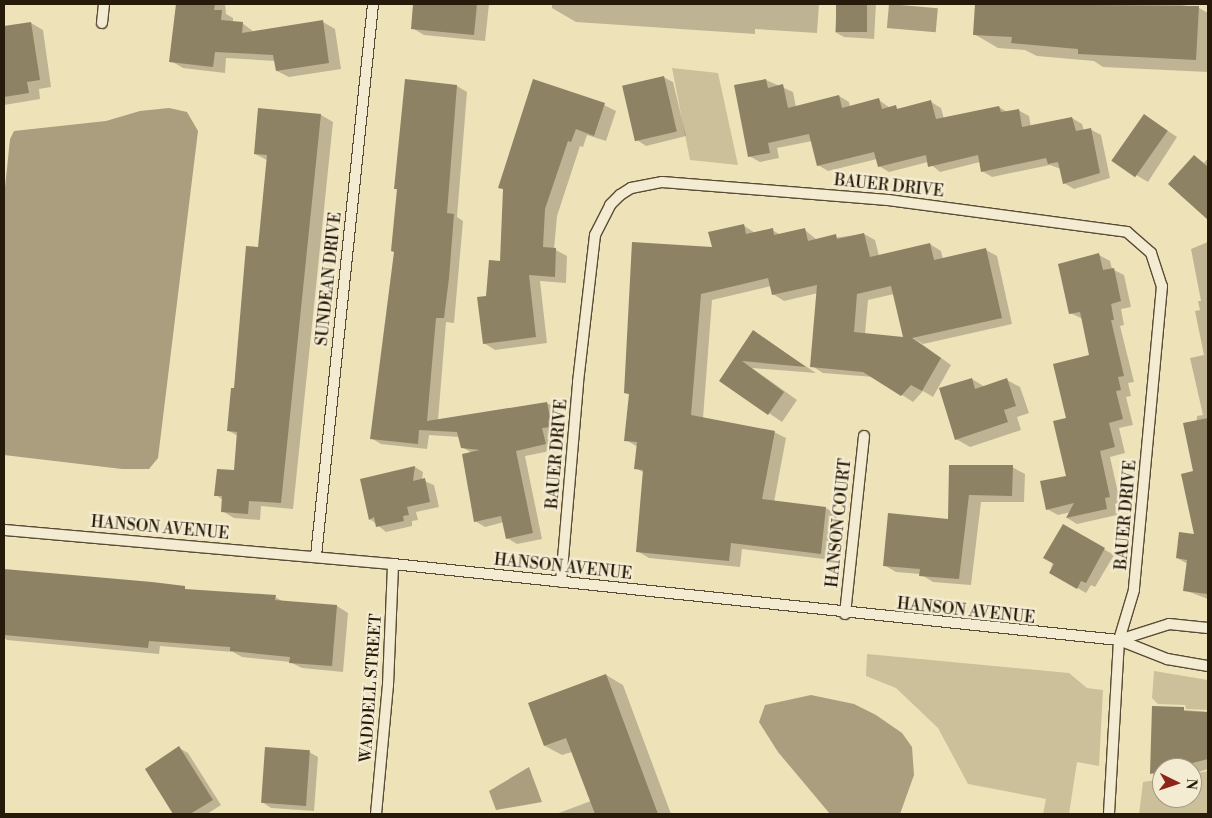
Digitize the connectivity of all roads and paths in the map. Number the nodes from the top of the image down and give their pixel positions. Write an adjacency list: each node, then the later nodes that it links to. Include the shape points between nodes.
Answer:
1 (104, 4): 3 (lane)
2 (373, 4): 6 (lane, SUNDEAN DRIVE)
3 (102, 23)
4 (864, 436): 9 (lane, HANSON COURT)
5 (4, 530): 6 (lane, HANSON AVENUE)
6 (316, 556): 7 (lane, HANSON AVENUE)
7 (393, 564): 8 (lane, HANSON AVENUE); 13 (lane, WADDELL STREET, via 388,684)
8 (561, 582): 9 (lane, HANSON AVENUE); 11 (lane, BAUER DRIVE, via 578,382 595,235 610,205 631,188 662,182 877,199 1109,228 1127,232 1151,253 1162,286 1134,590)
9 (845, 614): 11 (lane, HANSON AVENUE)
10 (1208, 628): 11 (lane, HANSON AVENUE, via 1169,624)
11 (1119, 640): 12 (lane, HANSON AVENUE, via 1167,659); 16 (lane, BAUER DRIVE)
12 (1208, 666)
13 (376, 814)
14 (731, 814): 15 (path)
15 (751, 814)
16 (1109, 814)

